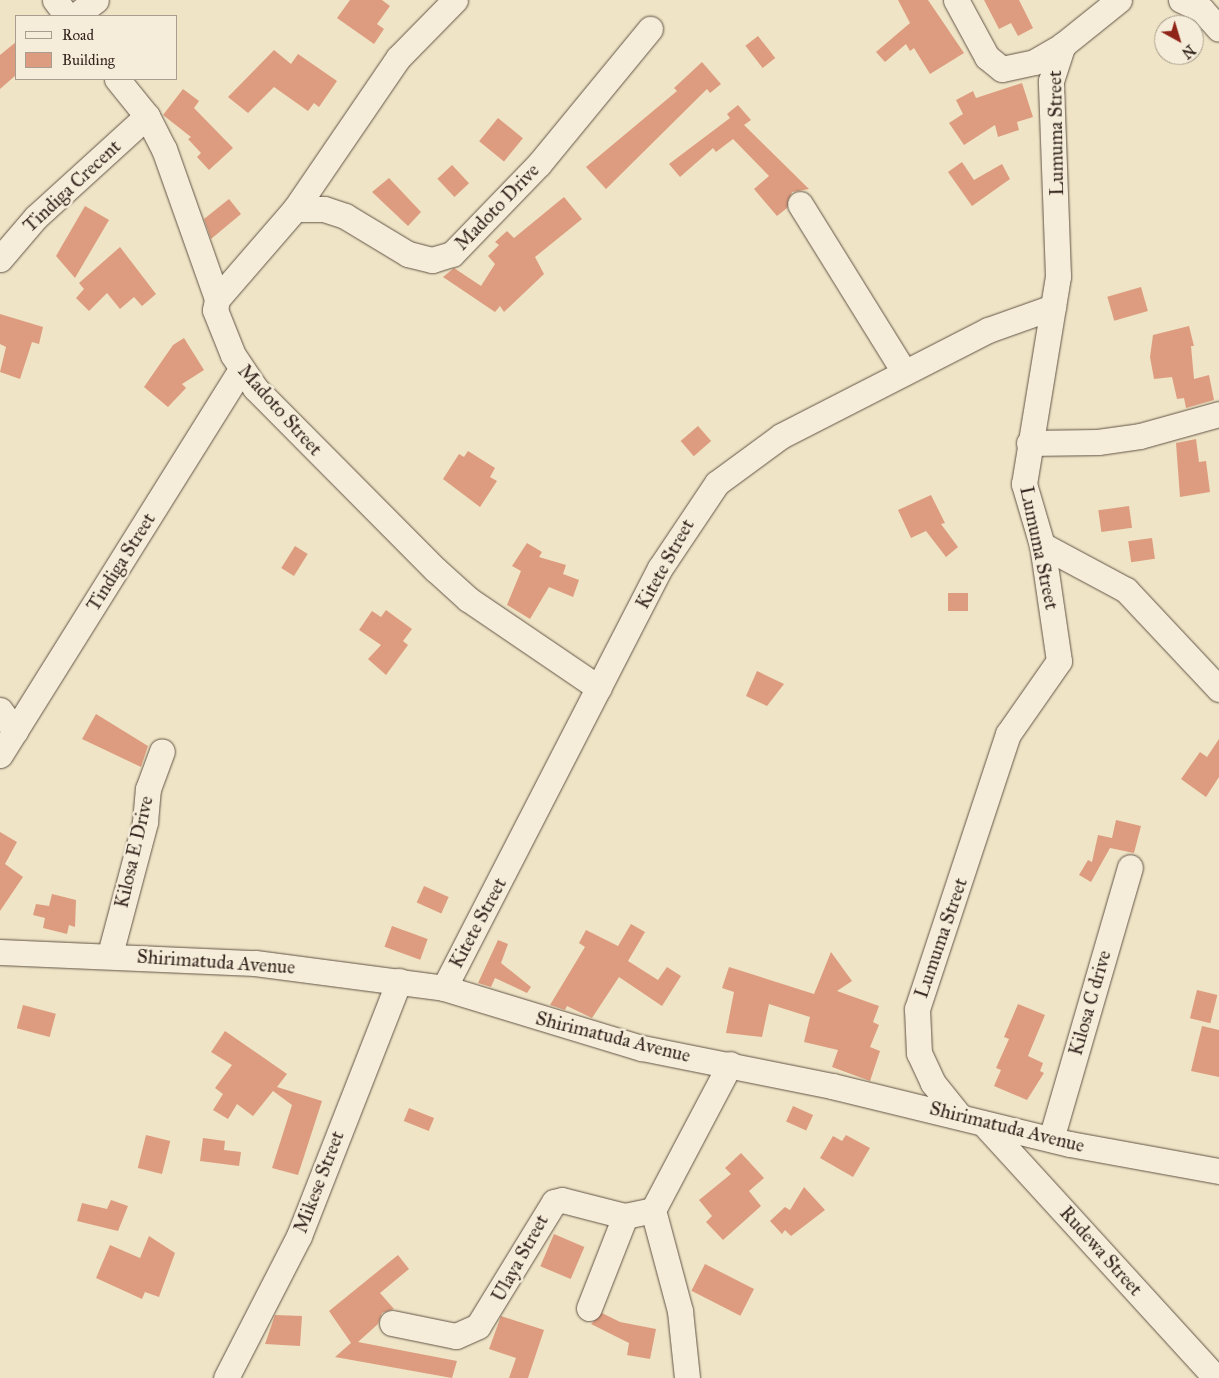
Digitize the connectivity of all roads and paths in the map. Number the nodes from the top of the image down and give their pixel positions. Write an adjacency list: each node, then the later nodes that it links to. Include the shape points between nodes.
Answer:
1 (55, 0): 7 (street)
2 (96, 0): 8 (street)
3 (455, 0): 15 (street, via 374,89)
4 (956, 0): 11 (street, via 987,58 1002,69 1034,62)
5 (1119, 0): 11 (street, Lumuma Street)
6 (1181, 0): 10 (street, via 1202,10)
7 (66, 15)
8 (76, 15)
9 (650, 29): 15 (street, Madoto Drive, via 538,164 452,254 432,260 408,254 345,216 324,208)
10 (1219, 29)
11 (1063, 45): 18 (street, Lumuma Street, via 1051,81 1058,276)
12 (118, 80): 13 (street)
13 (147, 116): 16 (street, Tindiga Crecent, via 36,217); 17 (street, Madoto Street, via 172,173)
14 (800, 204): 20 (street)
15 (295, 209): 17 (street)
16 (0, 259)
17 (217, 299): 19 (street, Madoto Street, via 219,326)
18 (1054, 307): 20 (street, Kitete Street, via 988,330); 22 (street, Lumuma Street)
19 (241, 369): 24 (street, Madoto Street, via 302,437 468,599); 27 (street, Tindiga Street)
20 (904, 372): 24 (street, Kitete Street, via 781,436 717,483 660,568)
21 (1219, 414): 22 (street, via 1123,439)
22 (1029, 443): 23 (street, Lumuma Street, via 1024,484)
23 (1042, 545): 25 (street, via 1126,590); 36 (street, Lumuma Street, via 1060,661 1008,734 917,1009 919,1053 933,1083)
24 (599, 688): 34 (street, Kitete Street)
25 (1219, 689)
26 (0, 710): 27 (street)
27 (15, 731): 29 (street, Tindiga Street)
28 (162, 751): 32 (street, Kilosa E Drive, via 148,789 145,822)
29 (0, 754)
30 (1130, 867): 38 (street, Kilosa C drive)
31 (0, 952): 32 (street, Shirimatuda Avenue)
32 (110, 954): 33 (street, Shirimatuda Avenue, via 255,963)
33 (399, 981): 34 (street, Shirimatuda Avenue); 44 (street, Mikese Street, via 299,1236)
34 (444, 988): 35 (street, Shirimatuda Avenue, via 642,1048)
35 (730, 1064): 36 (street, Shirimatuda Avenue); 40 (street)
36 (958, 1114): 37 (street, Shirimatuda Avenue)
37 (984, 1124): 38 (street, Shirimatuda Avenue); 46 (street, Rudewa Street)
38 (1051, 1139): 39 (street, Shirimatuda Avenue)
39 (1219, 1171)
40 (653, 1210): 41 (street, Ulaya Street); 45 (street, via 680,1311)
41 (625, 1216): 42 (street); 43 (street, Ulaya Street, via 562,1200 554,1202 478,1326 456,1336)
42 (589, 1308)
43 (392, 1323)
44 (226, 1378)
45 (687, 1378)
46 (1216, 1378)

